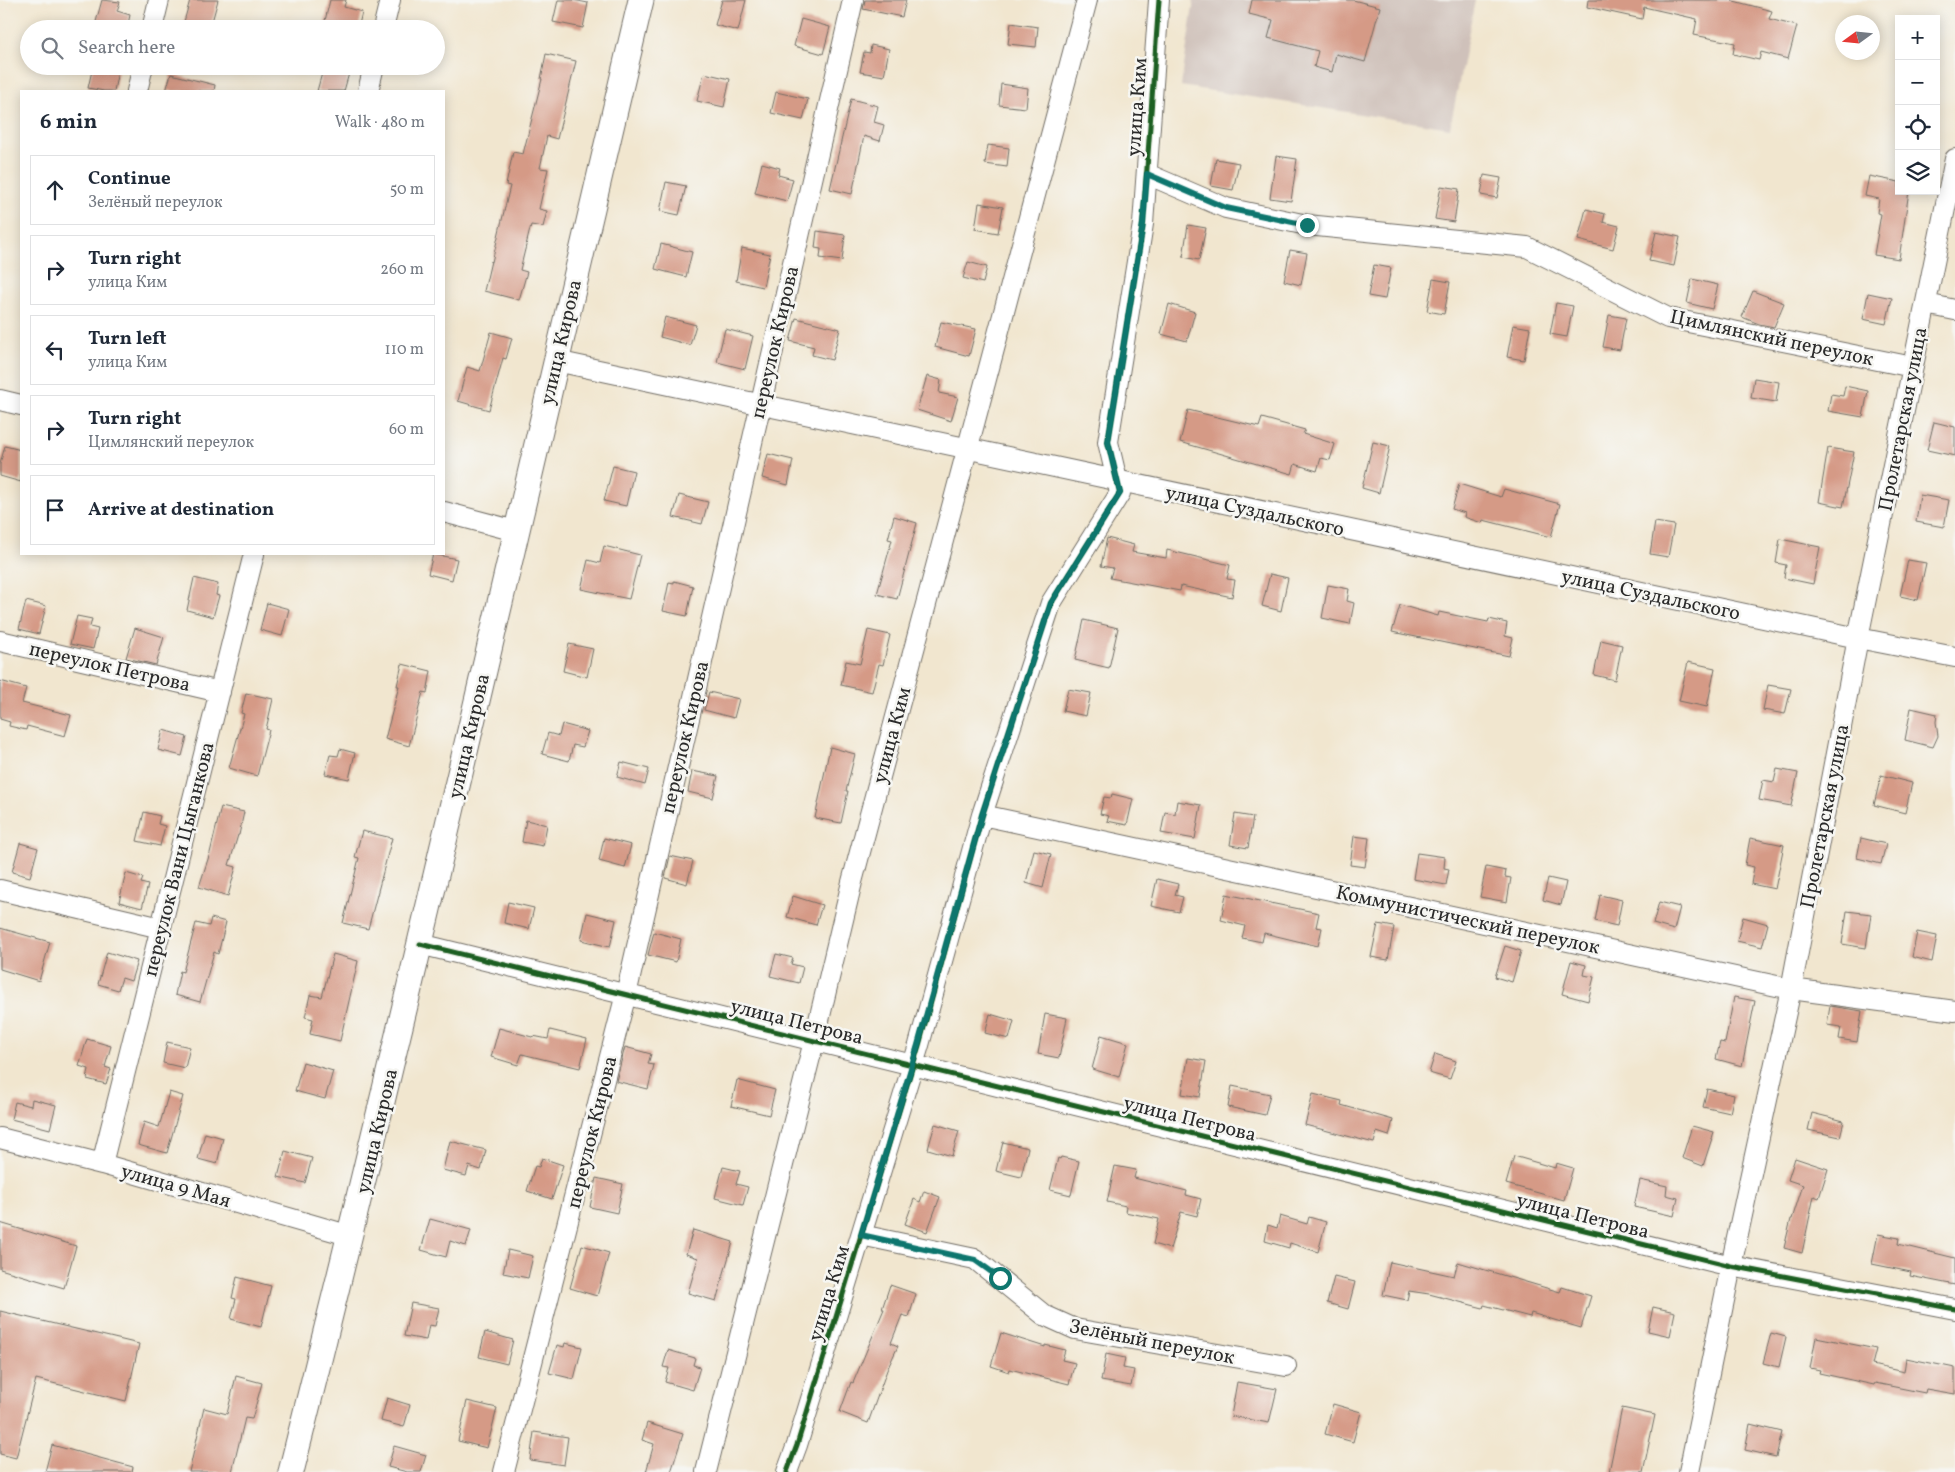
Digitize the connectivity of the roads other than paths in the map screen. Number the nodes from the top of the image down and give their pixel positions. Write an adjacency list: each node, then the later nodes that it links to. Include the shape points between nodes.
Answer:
1 (159, 0): 7 (street)
2 (390, 0): 8 (street)
3 (641, 0): 17 (street, улица Кирова)
4 (852, 0): 20 (street, переулок Кирова)
5 (1087, 0): 22 (street, улица Ким)
6 (1159, 0): 14 (street, улица Ким)
7 (154, 20)
8 (385, 20)
9 (141, 75): 11 (street)
10 (372, 75): 12 (street)
11 (137, 90)
12 (368, 90)
13 (1955, 159): 15 (street, Пролетарская улица)
14 (1147, 174): 18 (street, Цимлянский переулок, via 1226,208 1307,225 1527,247 1668,318); 23 (street, улица Ким, via 1143,224 1108,442)
15 (1926, 304): 16 (street); 18 (street, Пролетарская улица)
16 (1955, 310)
17 (556, 361): 20 (street, улица Суздальского); 25 (street, улица Кирова)
18 (1913, 367): 27 (street, Пролетарская улица)
19 (0, 400): 21 (street)
20 (759, 404): 22 (street, улица Суздальского); 36 (street, переулок Кирова)
21 (20, 405)
22 (967, 449): 23 (street, улица Суздальского); 38 (street, улица Ким, via 852,882)
23 (1117, 480): 27 (street, улица Суздальского); 31 (street, улица Ким, via 1120,493 1051,603)
24 (445, 512): 25 (street)
25 (516, 531): 34 (street, улица Кирова)
26 (254, 555): 30 (street, переулок Вани Цыганкова)
27 (1858, 638): 29 (street, улица Суздальского); 35 (street, Пролетарская улица)
28 (0, 641): 30 (street, переулок Петрова)
29 (1955, 657)
30 (220, 692): 33 (street, переулок Вани Цыганкова)
31 (982, 815): 35 (street, Коммунистический переулок); 39 (street, улица Ким)
32 (0, 890): 33 (street)
33 (161, 928): 41 (street, переулок Вани Цыганкова)
34 (420, 944): 36 (street, улица Петрова); 43 (street, улица Кирова)
35 (1791, 989): 37 (street, Коммунистический переулок); 44 (street, Пролетарская улица)
36 (626, 995): 38 (street, улица Петрова); 48 (street, переулок Кирова)
37 (1955, 1011)
38 (814, 1041): 39 (street, улица Петрова); 49 (street, улица Ким)
39 (912, 1065): 42 (street, улица Ким); 44 (street, улица Петрова)
40 (0, 1138): 41 (street, улица 9 Мая)
41 (102, 1164): 43 (street, улица 9 Мая)
42 (861, 1235): 46 (street, Зелёный переулок, via 975,1260 1044,1315 1075,1329); 50 (street, улица Ким)
43 (350, 1236): 47 (street, улица Кирова)
44 (1731, 1266): 45 (street, улица Петрова); 51 (street, Пролетарская улица)
45 (1955, 1309)
46 (1286, 1366)
47 (292, 1472)
48 (504, 1472)
49 (706, 1472)
50 (787, 1472)
51 (1689, 1472)

